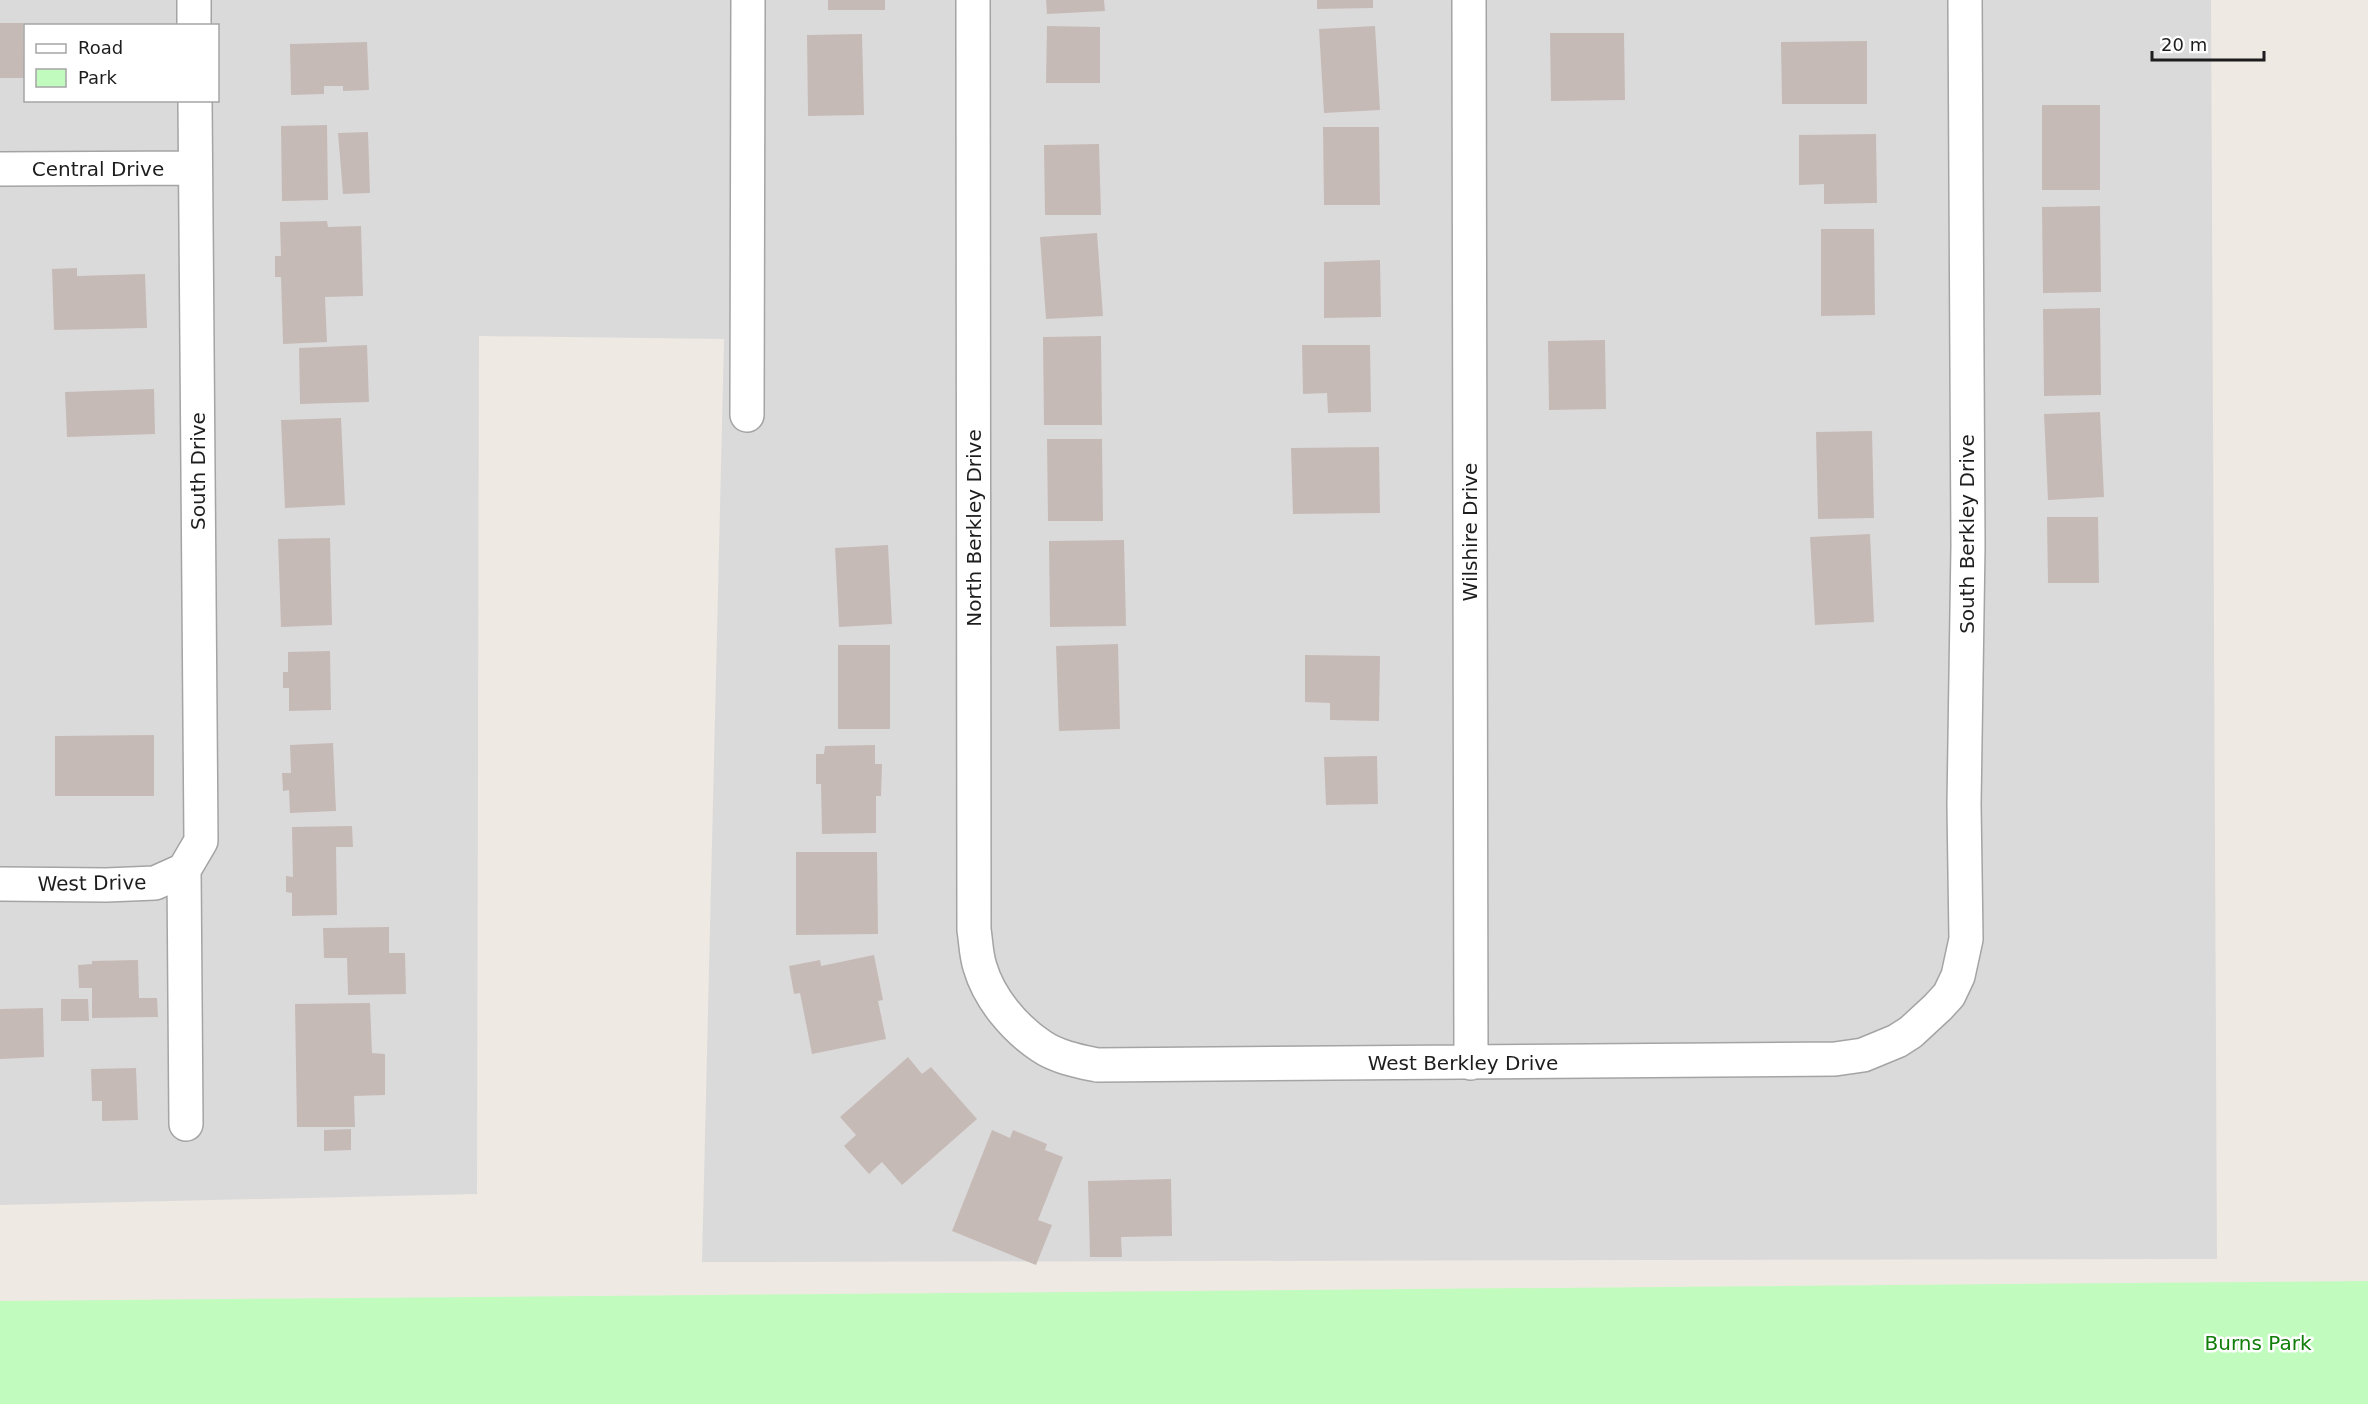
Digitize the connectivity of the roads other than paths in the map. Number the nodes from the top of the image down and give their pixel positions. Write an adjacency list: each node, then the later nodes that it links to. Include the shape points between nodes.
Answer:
1 (194, 0): 6 (street)
2 (748, 0): 10 (street)
3 (973, 0): 13 (street, North Berkley Drive, via 974,930 980,967 998,1005)
4 (1469, 0): 15 (street, Wilshire Drive)
5 (1965, 0): 14 (street, South Berkley Drive, via 1966,939 1958,976 1949,995)
6 (194, 24)
7 (195, 102): 8 (street, South Drive)
8 (195, 168): 9 (street, Central Drive); 11 (street, South Drive, via 201,841)
9 (0, 169)
10 (747, 415)
11 (184, 870): 12 (street, West Drive, via 155,883); 16 (street)
12 (0, 884)
13 (1031, 1038): 15 (street, West Berkley Drive, via 1065,1057 1097,1065)
14 (1897, 1041): 15 (street, West Berkley Drive, via 1863,1055 1835,1059)
15 (1471, 1064)
16 (186, 1124)

